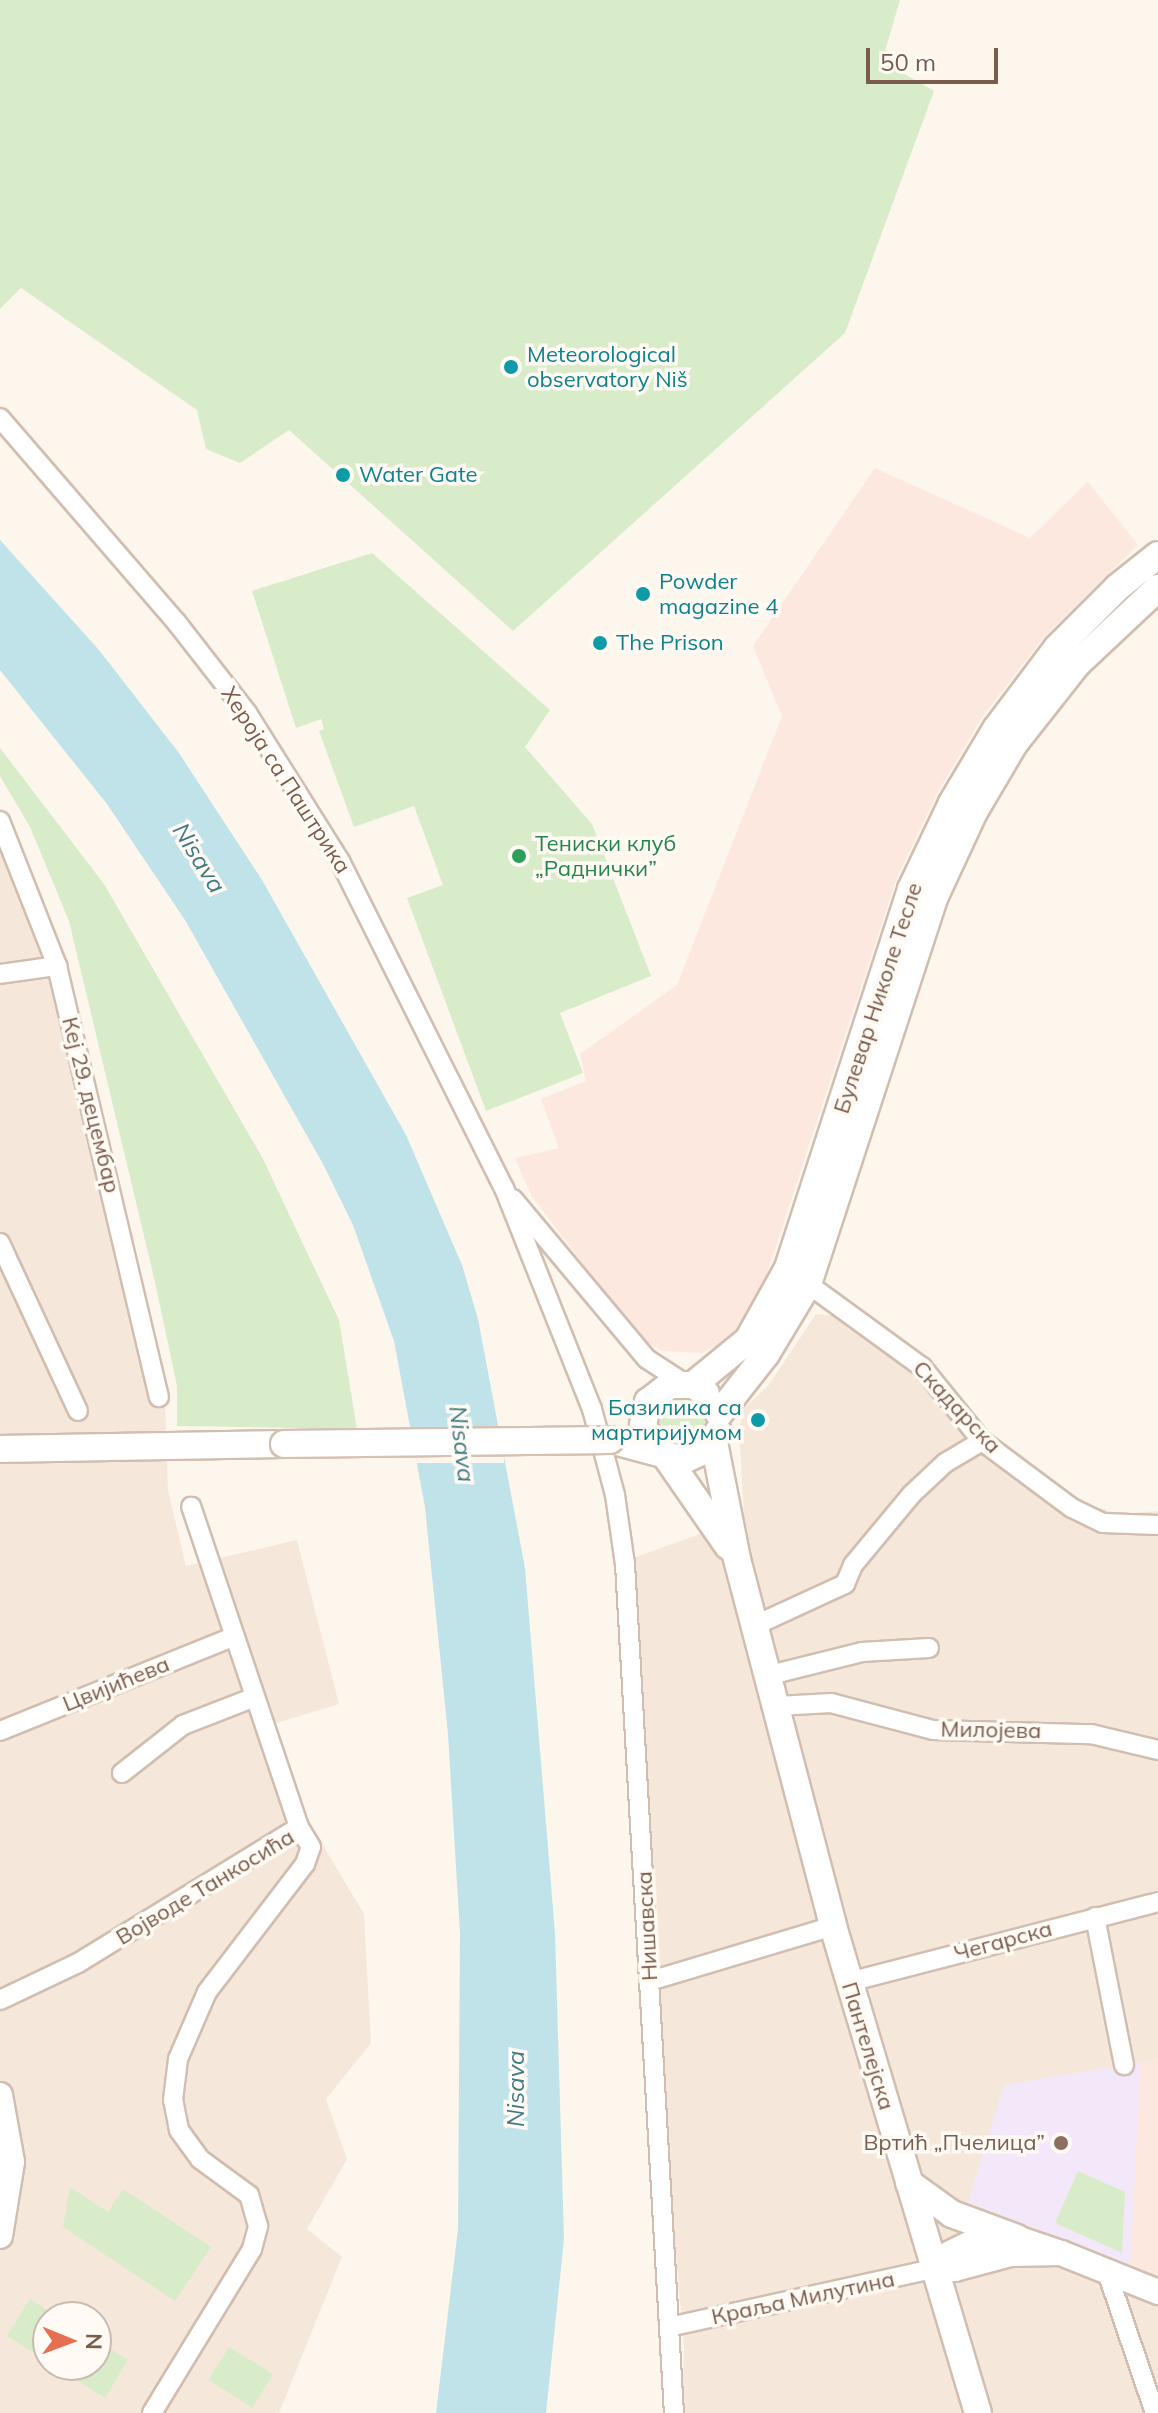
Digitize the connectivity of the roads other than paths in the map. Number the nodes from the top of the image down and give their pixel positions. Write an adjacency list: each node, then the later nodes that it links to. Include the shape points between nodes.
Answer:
1 (0, 418): 7 (street, Хероја са Паштрика, via 177,623 271,750 379,932)
2 (1158, 555): 10 (main road, Булевар Николе Тесле, via 1057,648 996,729 952,803 911,889 788,1268 748,1340)
3 (1158, 588): 9 (main road, Булевар Николе Тесле, via 1077,664 1014,744 974,812 935,896)
4 (0, 821): 5 (street, Кеј 29. децембар)
5 (57, 966): 6 (street); 11 (street, Кеј 29. децембар)
6 (0, 974)
7 (504, 1188): 10 (street, Хероја са Паштрика, via 647,1359); 15 (street, Хероја са Паштрика)
8 (0, 1243): 12 (street)
9 (808, 1284): 13 (main road, Булевар Николе Тесле, via 766,1354); 16 (street, Скадарска, via 922,1367)
10 (689, 1384): 13 (main road, via 710,1396); 14 (main road, Булевар Николе Тесле, via 658,1391)
11 (159, 1397)
12 (78, 1411)
13 (719, 1414): 17 (main road, Булевар Николе Тесле)
14 (643, 1415): 15 (main road, Булевар Николе Тесле); 19 (main road, via 645,1435)
15 (606, 1441): 18 (main road, bridge); 19 (main road); 36 (street, Нишавска, via 625,1564)
16 (982, 1441): 21 (street, Скадарска, via 1089,1517 1121,1526); 23 (street, via 945,1463 912,1494 853,1565 845,1584)
17 (714, 1442): 19 (main road, via 693,1458); 22 (main road, Пантелејска)
18 (0, 1449)
19 (661, 1454): 22 (main road, Пантелејска)
20 (191, 1507): 24 (street)
21 (1158, 1525)
22 (737, 1559): 23 (main road, Пантелејска)
23 (758, 1624): 26 (main road, Пантелејска)
24 (233, 1637): 27 (street); 29 (street, Цвијићева)
25 (929, 1648): 26 (street, via 862,1652)
26 (770, 1675): 28 (main road, Пантелејска)
27 (255, 1697): 31 (street, via 183,1725); 32 (street)
28 (778, 1706): 30 (street, Милојева, via 831,1703 933,1730 1091,1734); 35 (main road, Пантелејска)
29 (0, 1731)
30 (1158, 1750)
31 (122, 1773)
32 (299, 1827): 38 (street, Војводе Танкосића, via 78,1963); 49 (street, Војводе Танкосића, via 311,1847 305,1864 207,1992 178,2059 173,2100 179,2130 200,2159 249,2195 258,2226 252,2249)
33 (1158, 1902): 34 (street, Чегарска)
34 (1095, 1917): 37 (street, Чегарска); 39 (street)
35 (833, 1926): 36 (street); 37 (main road, Пантелејска)
36 (650, 1981): 48 (street, Нишавска)
37 (849, 1982): 41 (main road, Пантелејска)
38 (0, 2000)
39 (1124, 2065)
40 (0, 2095): 42 (street, via 10,2132 12,2174)
41 (909, 2183): 43 (main road, via 952,2214); 45 (main road, Пантелејска)
42 (0, 2236)
43 (1017, 2238): 44 (street); 45 (street, via 973,2242 938,2259)
44 (1061, 2253): 45 (street, via 1011,2254 955,2269); 46 (street)
45 (933, 2269): 48 (street, Краља Милутина); 51 (main road, Пантелејска)
46 (1107, 2272): 47 (street); 52 (street)
47 (1158, 2292)
48 (673, 2326): 50 (street, Нишавска)
49 (152, 2413)
50 (674, 2413)
51 (978, 2413)
52 (1155, 2413)

